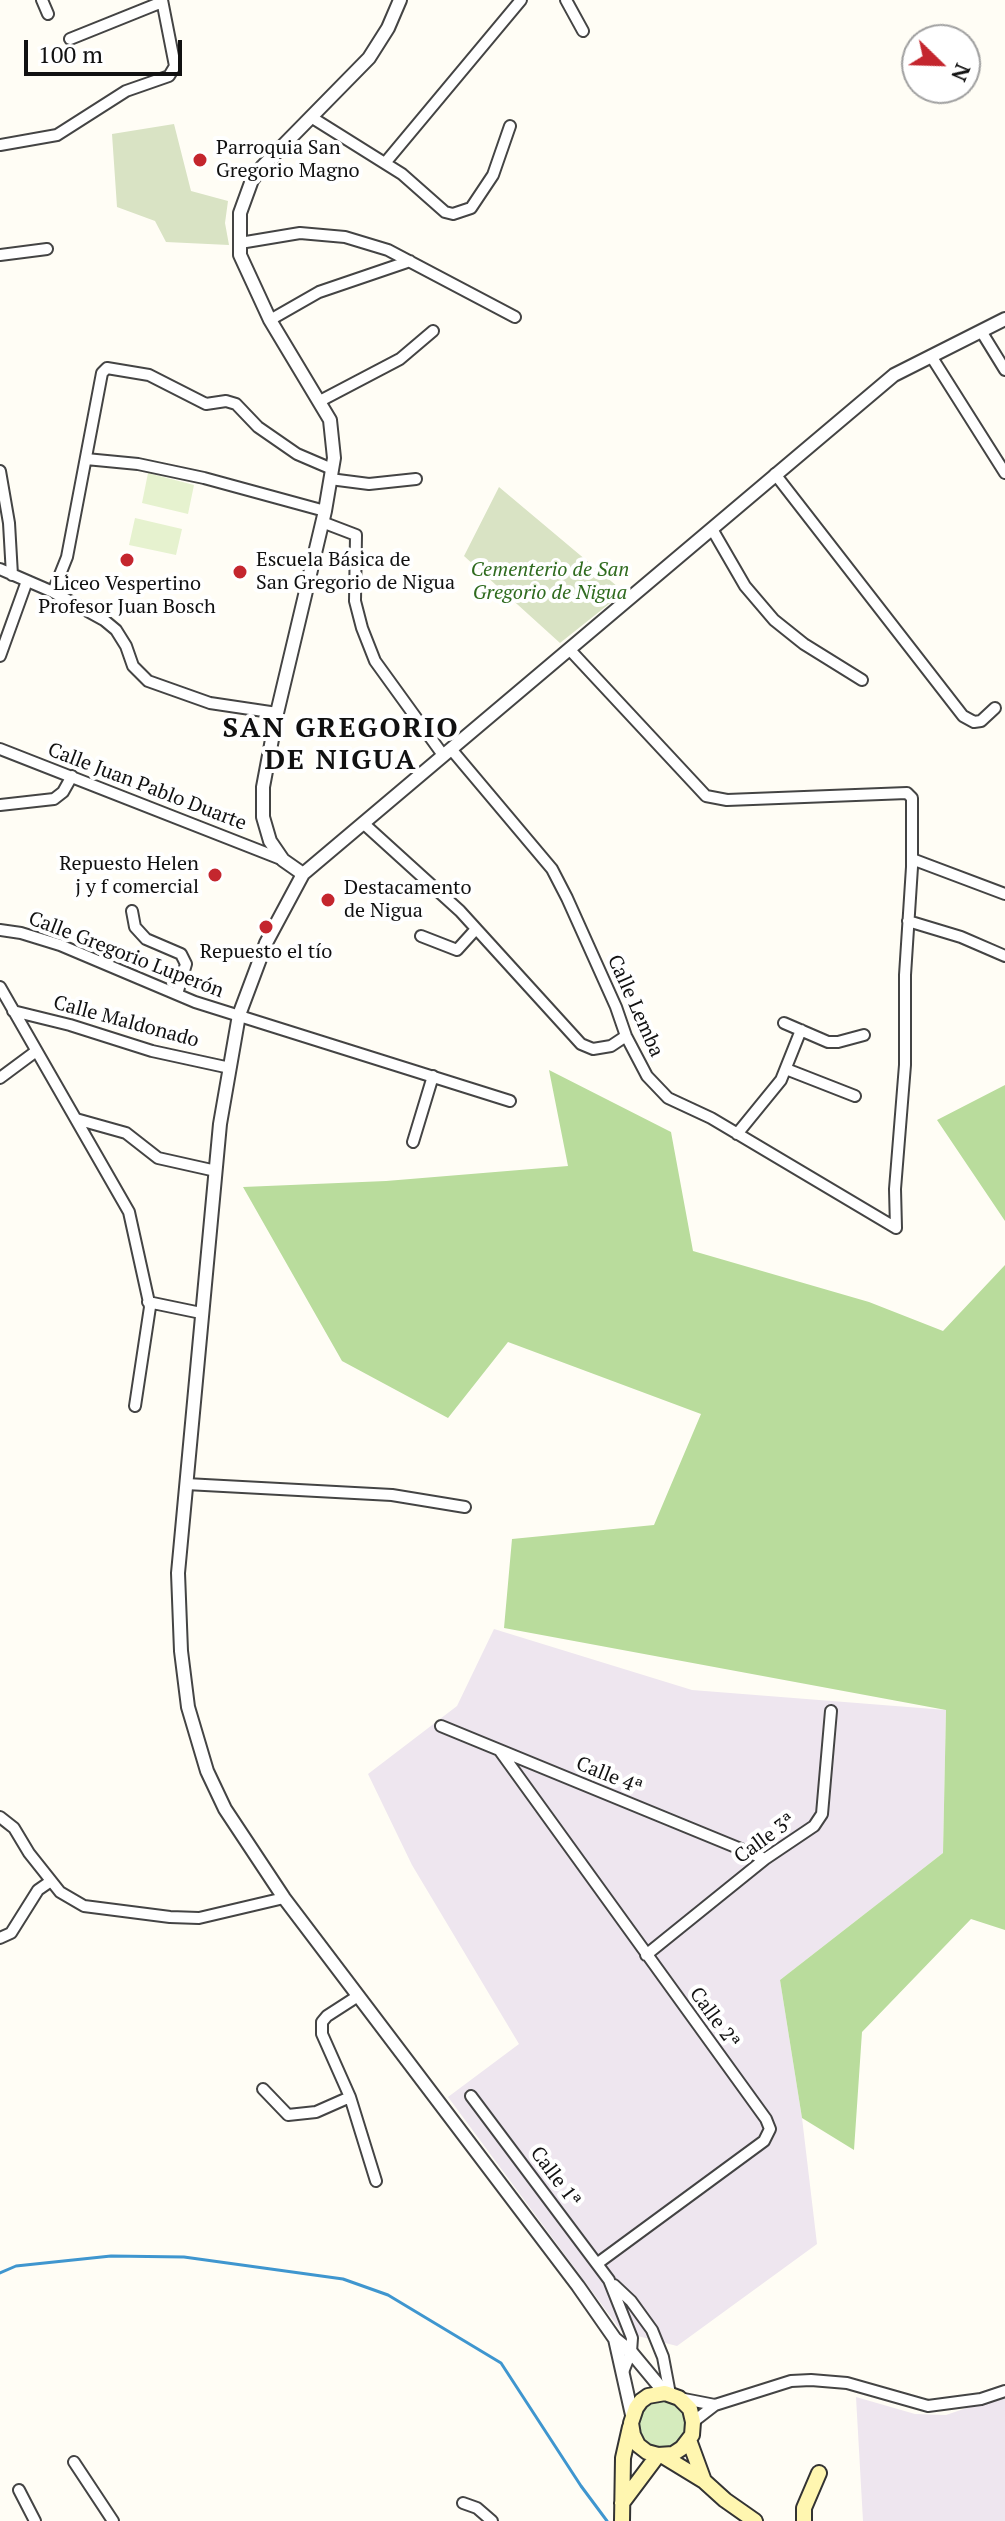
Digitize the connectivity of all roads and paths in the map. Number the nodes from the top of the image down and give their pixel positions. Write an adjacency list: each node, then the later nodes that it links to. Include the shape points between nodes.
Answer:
1 (42, 0): 6 (street)
2 (400, 0): 9 (street, via 369,58)
3 (521, 0): 12 (street)
4 (566, 0): 7 (street)
5 (162, 1): 8 (street); 11 (street, via 175,66 169,76 126,91 57,135)
6 (48, 14)
7 (583, 31)
8 (70, 39)
9 (311, 117): 12 (street); 13 (street, via 252,180 240,213)
10 (510, 126): 12 (street, via 493,175 471,208 461,213 445,212)
11 (0, 145)
12 (385, 163)
13 (240, 243): 16 (street, via 322,233 374,245); 19 (street, via 240,255)
14 (47, 249): 15 (street)
15 (0, 255)
16 (410, 261): 17 (street); 19 (street, via 319,292)
17 (515, 317)
18 (1005, 319): 21 (street)
19 (270, 320): 24 (street)
20 (433, 331): 24 (street, via 400,359)
21 (981, 331): 22 (street); 23 (street)
22 (931, 356): 27 (street); 29 (street, via 894,375)
23 (1005, 370)
24 (320, 401): 28 (street, via 330,420)
25 (86, 459): 28 (street, via 107,368 149,375 206,404 236,404 258,427); 31 (street, via 204,478); 36 (street, via 67,557)
26 (0, 471): 34 (street)
27 (1005, 473)
28 (331, 474): 30 (street, via 369,484); 31 (street)
29 (775, 474): 32 (street); 40 (street, via 963,716 981,721)
30 (416, 479)
31 (323, 516): 41 (street); 43 (street, Calle Lemba, via 356,535 355,601 375,661)
32 (712, 529): 37 (street); 39 (street, via 745,586 774,620)
33 (0, 569): 34 (street)
34 (12, 575): 35 (street)
35 (27, 581): 36 (street); 38 (street)
36 (53, 592): 41 (street, via 116,630 133,666 148,681 210,703)
37 (570, 650): 43 (street); 48 (street, via 706,796 727,800 907,793 912,798)
38 (0, 656)
39 (862, 680)
40 (995, 708)
41 (277, 713): 47 (street, via 263,787 263,817)
42 (0, 749): 44 (street, Calle Juan Pablo Duarte)
43 (447, 752): 46 (street); 64 (street, Calle Lemba, via 552,869)
44 (72, 776): 45 (street, via 54,799); 47 (street, Calle Juan Pablo Duarte)
45 (0, 805)
46 (363, 823): 49 (street); 53 (street)
47 (281, 859): 49 (street)
48 (912, 859): 50 (street); 52 (street)
49 (303, 874): 60 (street, via 266,943)
50 (1005, 894)
51 (132, 911): 58 (street, via 135,927 146,939 181,954 186,964)
52 (908, 921): 56 (street); 73 (street, Calle Lemba, via 896,1228)
53 (476, 929): 55 (street, via 457,950); 64 (street, via 581,1044 593,1049 611,1046)
54 (0, 930): 58 (street, Calle Gregorio Luperón, via 60,945)
55 (421, 936)
56 (1005, 956)
57 (0, 987): 59 (street)
58 (177, 994): 60 (street, Calle Gregorio Luperón)
59 (13, 1011): 65 (street); 66 (street, Calle Maldonado)
60 (239, 1015): 66 (street); 68 (street, Calle Gregorio Luperón)
61 (784, 1023): 62 (street)
62 (801, 1030): 63 (street, via 828,1042); 67 (street)
63 (864, 1035)
64 (626, 1036): 73 (street, Calle Lemba, via 647,1076 668,1098)
65 (35, 1052): 69 (street); 72 (street)
66 (230, 1068): 75 (street)
67 (786, 1069): 70 (street); 73 (street)
68 (433, 1076): 71 (street, Calle Gregorio Luperón); 74 (street)
69 (0, 1078)
70 (855, 1096)
71 (510, 1101)
72 (76, 1119): 75 (street, via 126,1133 158,1158); 76 (street, via 129,1212)
73 (737, 1134)
74 (413, 1142)
75 (216, 1171): 77 (street)
76 (148, 1302): 77 (street); 78 (street)
77 (201, 1313): 79 (street)
78 (135, 1406)
79 (186, 1484): 80 (street, via 392,1495); 87 (street, via 178,1608 188,1707 225,1809)
80 (465, 1507)
81 (831, 1711): 85 (street, Calle 3ª, via 822,1814 814,1826)
82 (441, 1726): 83 (street, Calle 4ª)
83 (500, 1751): 85 (street, Calle 4ª); 89 (street, Calle 2ª)
84 (0, 1817): 86 (street, via 14,1828)
85 (765, 1859): 89 (street, Calle 3ª)
86 (51, 1881): 87 (street, via 84,1906 170,1917 199,1918); 88 (street, via 38,1890 11,1933)
87 (284, 1898): 90 (street)
88 (0, 1938)
89 (646, 1955): 95 (street, Calle 2ª, via 770,2129 764,2141)
90 (358, 1996): 93 (street, via 322,2022 322,2034); 97 (street)
91 (263, 2089): 93 (street, via 288,2115 316,2112)
92 (471, 2096): 95 (street, Calle 1ª)
93 (350, 2097): 94 (street)
94 (376, 2181)
95 (598, 2263): 96 (street, Calle 1ª)
96 (609, 2280): 98 (street, Calle 1ª, via 631,2333); 101 (street, Calle 1ª, via 652,2330)
97 (615, 2339): 98 (street); 99 (street)
98 (631, 2352): 99 (street); 101 (street)
99 (623, 2372): 103 (street)
100 (1005, 2391): 102 (street, via 928,2406 847,2383 811,2380 791,2381)
101 (671, 2395): 102 (street); 103 (main road, via 648,2396); 104 (main road, via 690,2409)
102 (715, 2405): 104 (street)
103 (632, 2419): 106 (main road, via 638,2445); 112 (main road, via 623,2458)
104 (693, 2422): 105 (main road)
105 (689, 2440): 106 (main road, via 673,2454); 109 (main road)
106 (661, 2456): 109 (main road); 112 (main road)
107 (74, 2462): 114 (street)
108 (819, 2473): 118 (main road)
109 (704, 2481): 117 (main road)
110 (19, 2490): 113 (street)
111 (463, 2503): 115 (street)
112 (622, 2503): 116 (main road)
113 (35, 2521)
114 (113, 2521)
115 (492, 2521)
116 (622, 2521)
117 (755, 2521)
118 (804, 2521)

